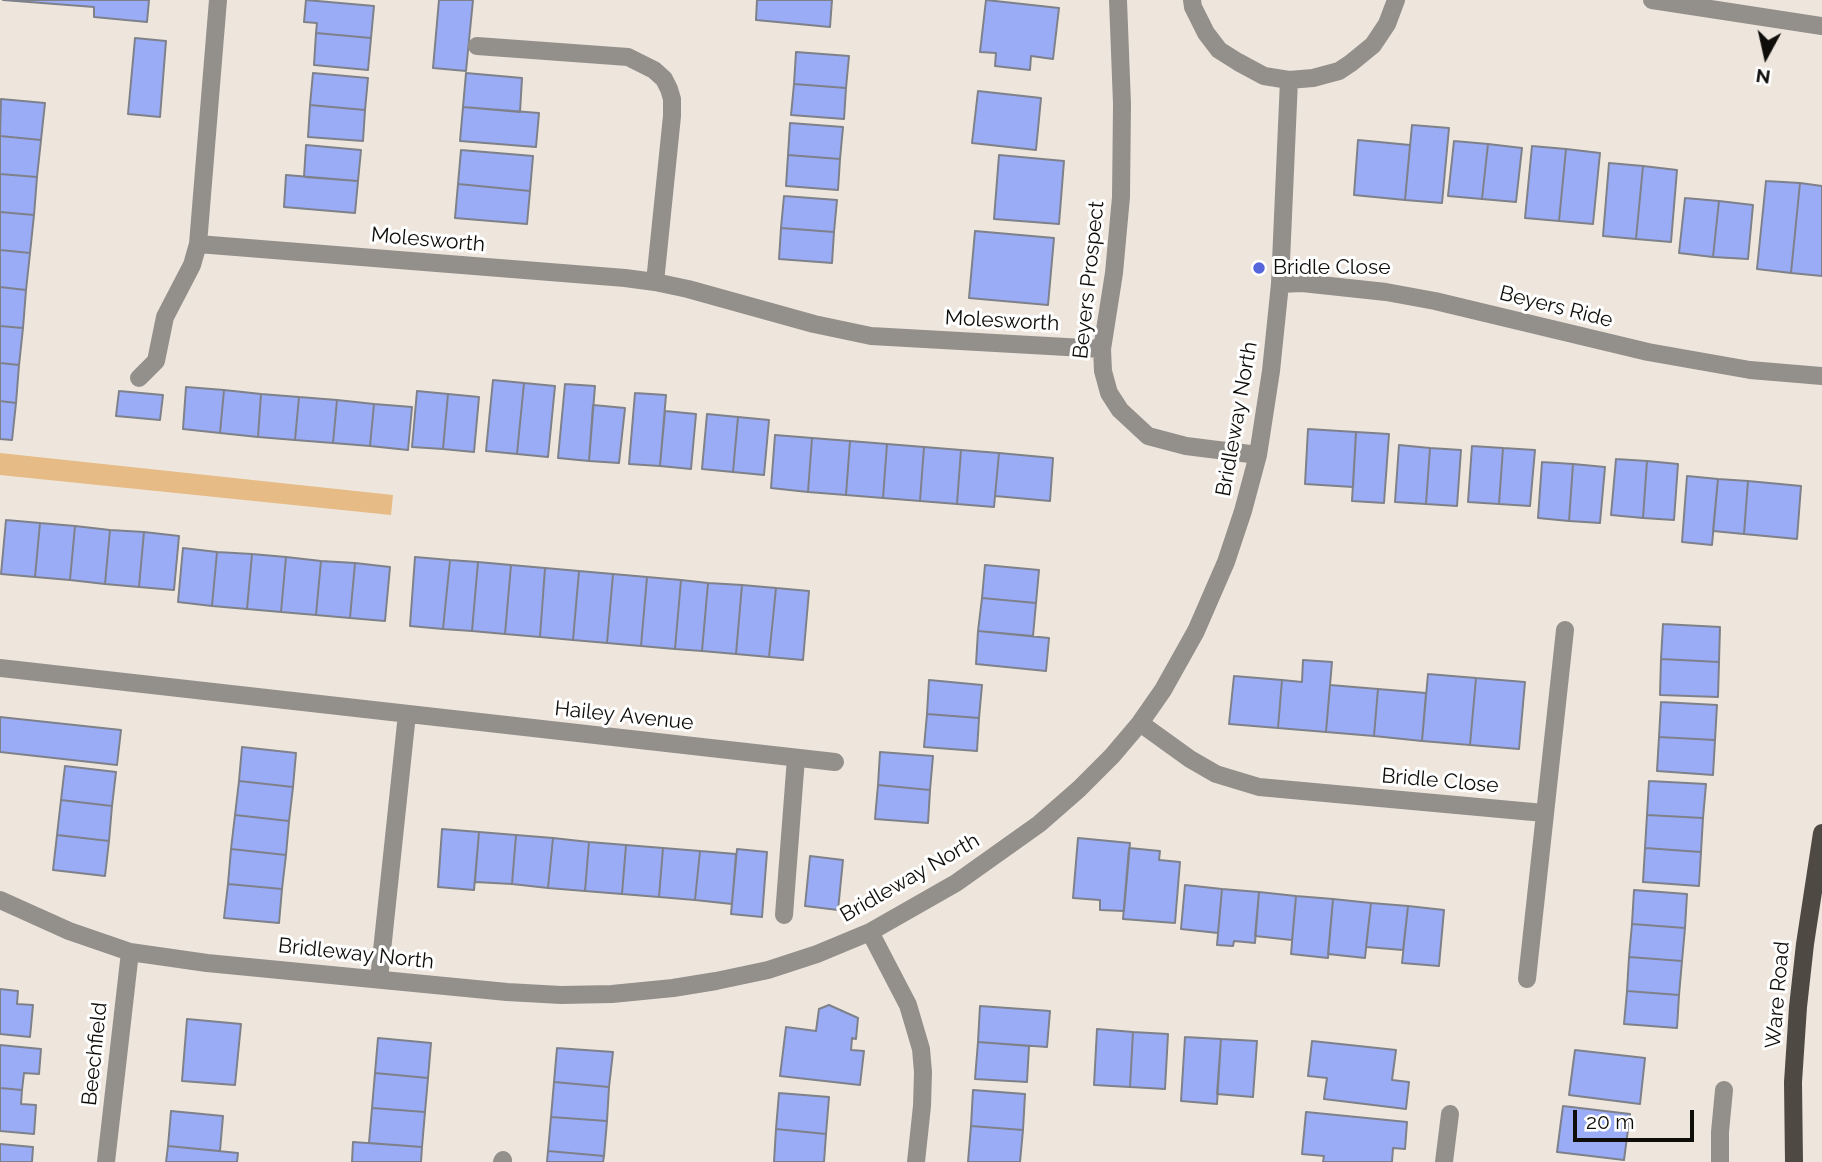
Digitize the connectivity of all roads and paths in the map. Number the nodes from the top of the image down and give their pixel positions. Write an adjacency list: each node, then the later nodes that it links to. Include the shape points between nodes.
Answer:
1 (218, 0): 9 (street)
2 (1118, 0): 12 (street, Beyers Prospect, via 1121,197)
3 (1192, 0): 8 (street, via 1219,50 1264,76)
4 (1396, 0): 8 (street, via 1373,45 1351,63 1339,71)
5 (1652, 0): 6 (street)
6 (1822, 26)
7 (477, 46): 10 (street, via 628,57 664,79 672,99 672,116)
8 (1289, 80): 11 (street, Bridleway North)
9 (198, 244): 10 (street, Molesworth); 14 (street, via 165,317 156,361)
10 (655, 282): 12 (street, Molesworth, via 871,336)
11 (1280, 284): 13 (street, Beyers Ride, via 1386,292 1648,352 1750,370); 15 (street, Bridleway North)
12 (1102, 349): 15 (street, Beyers Prospect, via 1110,393 1120,410 1148,436)
13 (1822, 376)
14 (139, 378)
15 (1258, 455): 19 (street, Bridleway North, via 1209,602 1163,691)
16 (1565, 630): 22 (street)
17 (0, 668): 18 (street, Hailey Avenue)
18 (407, 714): 20 (street, Hailey Avenue); 29 (street)
19 (1140, 723): 22 (street, Bridle Close, via 1216,774 1259,787); 27 (street, Bridleway North, via 1112,756 1039,824 956,883)
20 (796, 758): 21 (street, Hailey Avenue); 26 (street)
21 (835, 762)
22 (1544, 813): 30 (street)
23 (1822, 833): 24 (main road, Ware Road)
24 (1818, 879): 37 (main road, Ware Road, via 1798,1007)
25 (0, 900): 28 (street, Bridleway North)
26 (784, 915)
27 (870, 932): 29 (street, Bridleway North, via 768,970 612,994 507,992); 34 (street, via 908,1005 922,1049)
28 (130, 952): 29 (street, Bridleway North); 33 (street, Beechfield)
29 (379, 979)
30 (1527, 979)
31 (1724, 1090): 36 (street)
32 (1450, 1114): 35 (street)
33 (106, 1162)
34 (916, 1162)
35 (1444, 1162)
36 (1720, 1162)
37 (1794, 1162)

